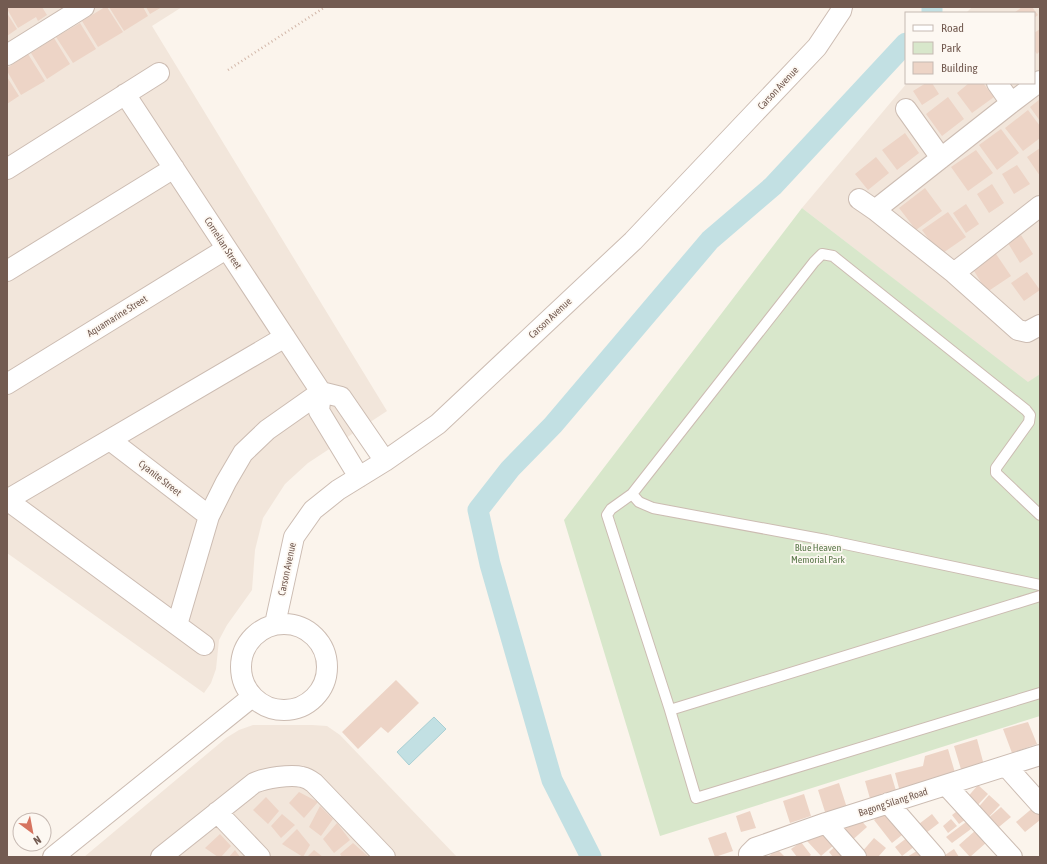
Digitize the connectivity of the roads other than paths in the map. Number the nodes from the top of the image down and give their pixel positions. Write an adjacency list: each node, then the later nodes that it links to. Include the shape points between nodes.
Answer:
1 (84, 7): 3 (street)
2 (842, 7): 24 (street, Carson Avenue, via 817,47 633,241 438,424)
3 (7, 55)
4 (159, 73): 7 (street)
5 (1040, 82): 8 (street)
6 (998, 84): 8 (street)
7 (125, 94): 11 (street, Cornelian Street); 12 (street)
8 (1011, 103): 10 (street)
9 (906, 109): 10 (street)
10 (941, 158): 15 (street)
11 (174, 168): 16 (street, Cornelian Street); 17 (street)
12 (7, 169)
13 (858, 199): 15 (street)
14 (1040, 206): 18 (street)
15 (875, 210): 18 (street)
16 (226, 249): 20 (street, Cornelian Street); 21 (street, Aquamarine Street)
17 (7, 271)
18 (954, 273): 19 (street, via 1018,330 1027,332)
19 (1040, 325)
20 (285, 337): 22 (street, Cornelian Street); 23 (street)
21 (7, 384)
22 (320, 392): 24 (street, via 341,397); 25 (street, via 318,411); 29 (street, via 267,430 243,453)
23 (110, 440): 27 (street); 29 (street, Cyanite Street)
24 (385, 461): 25 (street, Carson Avenue)
25 (359, 476): 32 (street, Carson Avenue, via 313,510 294,536)
26 (632, 494): 28 (lane, via 822,254 833,256 1026,410 1030,415 1029,422 996,468 996,473); 30 (lane, via 639,502 653,508 826,540); 37 (lane, via 611,509 607,515)
27 (7, 500): 33 (street)
28 (1040, 515)
29 (209, 516): 33 (street)
30 (1040, 585)
31 (1040, 596): 37 (lane)
32 (275, 624): 36 (street, via 258,632 246,646 240,663 242,681); 36 (street, via 298,625 317,637 328,658 327,680 314,700 294,710 271,709)
33 (178, 626): 34 (street)
34 (204, 645)
35 (1040, 693): 37 (lane, via 696,798)
36 (252, 697): 46 (street)
37 (670, 710)
38 (1040, 755): 39 (street, Bagong Silang Road)
39 (1006, 766): 40 (street, Bagong Silang Road); 42 (street)
40 (946, 785): 41 (street, Bagong Silang Road); 52 (street)
41 (888, 804): 44 (street, Bagong Silang Road); 51 (street)
42 (1040, 804)
43 (217, 812): 47 (street); 48 (street); 49 (street, via 261,780 301,776 314,782)
44 (826, 824): 45 (street, Bagong Silang Road, via 755,848); 50 (street)
45 (749, 855)
46 (53, 857)
47 (161, 857)
48 (260, 857)
49 (385, 857)
50 (856, 857)
51 (935, 857)
52 (1012, 857)

